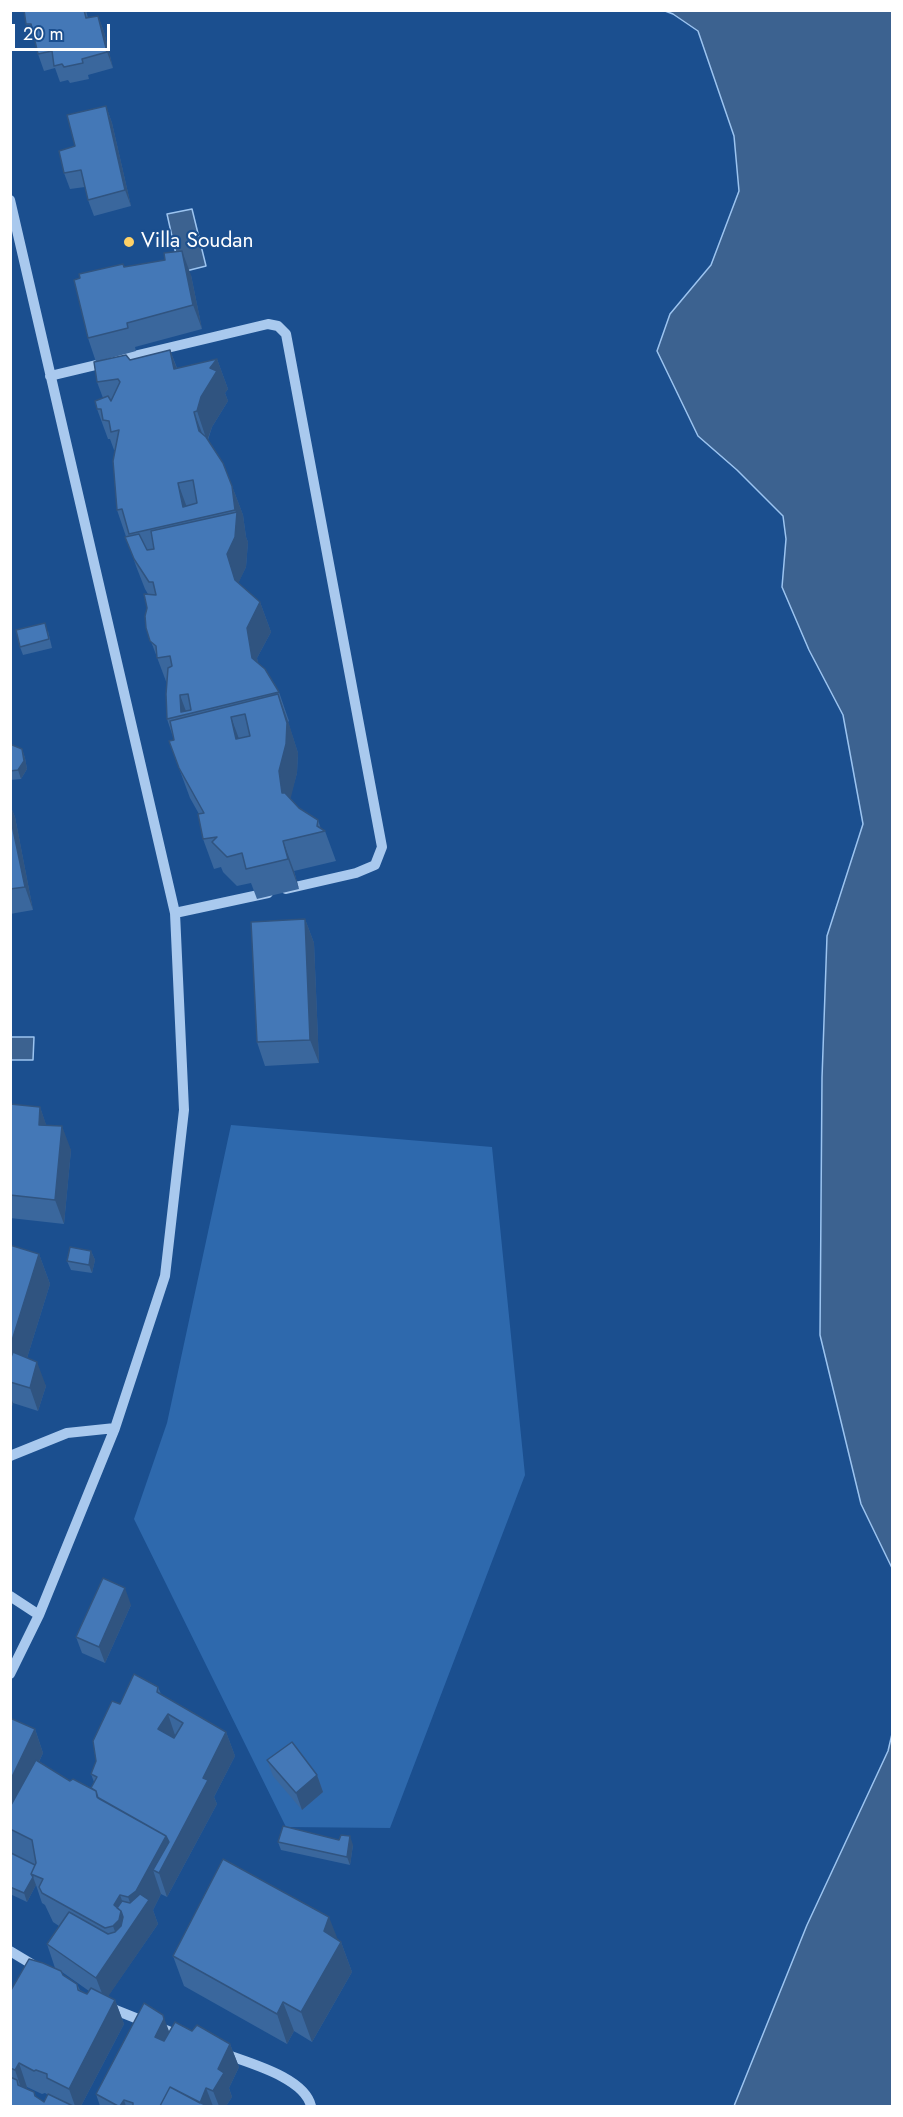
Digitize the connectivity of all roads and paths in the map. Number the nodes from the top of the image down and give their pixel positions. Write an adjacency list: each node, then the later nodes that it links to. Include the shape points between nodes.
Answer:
1 (10, 200): 2 (street)
2 (50, 376): 3 (street); 3 (street, via 268,324 278,326 286,334 382,847 375,865 356,873)
3 (175, 913): 4 (street, via 183,1122 165,1276)
4 (116, 1428): 5 (street, via 67,1433); 7 (street)
5 (10, 1456)
6 (10, 1596): 7 (street)
7 (39, 1616): 8 (street)
8 (10, 1674)
9 (10, 1951): 10 (street)
10 (51, 1976)
11 (102, 2004): 12 (street, via 292,2081)
12 (311, 2106)

